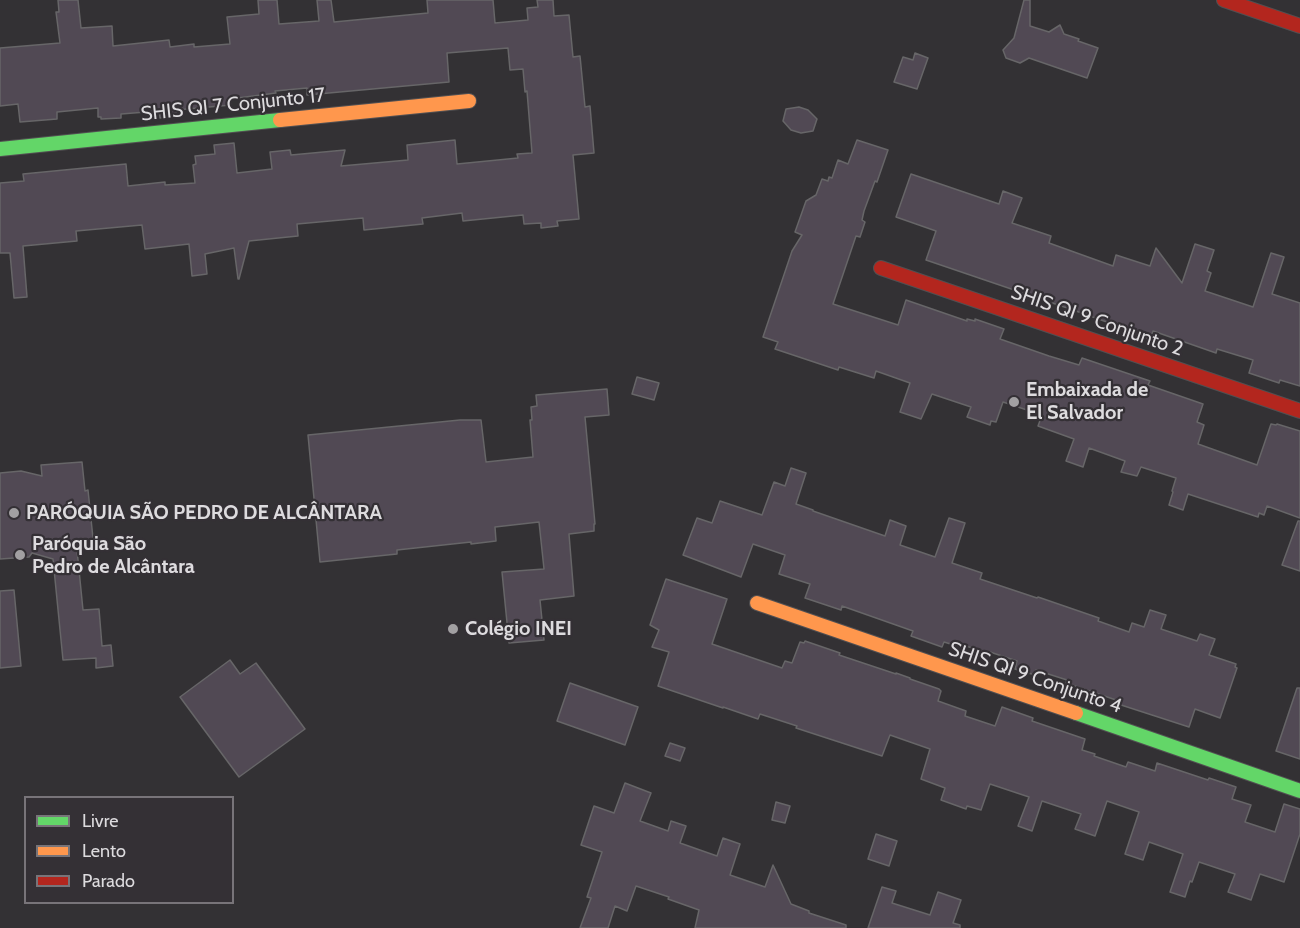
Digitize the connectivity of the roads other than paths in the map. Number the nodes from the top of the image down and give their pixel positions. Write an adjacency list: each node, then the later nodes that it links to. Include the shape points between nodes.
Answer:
1 (1224, 0): 2 (street)
2 (1300, 26)
3 (469, 101): 4 (street, SHIS QI 7 Conjunto 17)
4 (0, 148)
5 (881, 268): 6 (street, SHIS QI 9 Conjunto 2)
6 (1300, 411)
7 (757, 603): 8 (street, SHIS QI 9 Conjunto 4)
8 (1300, 791)

